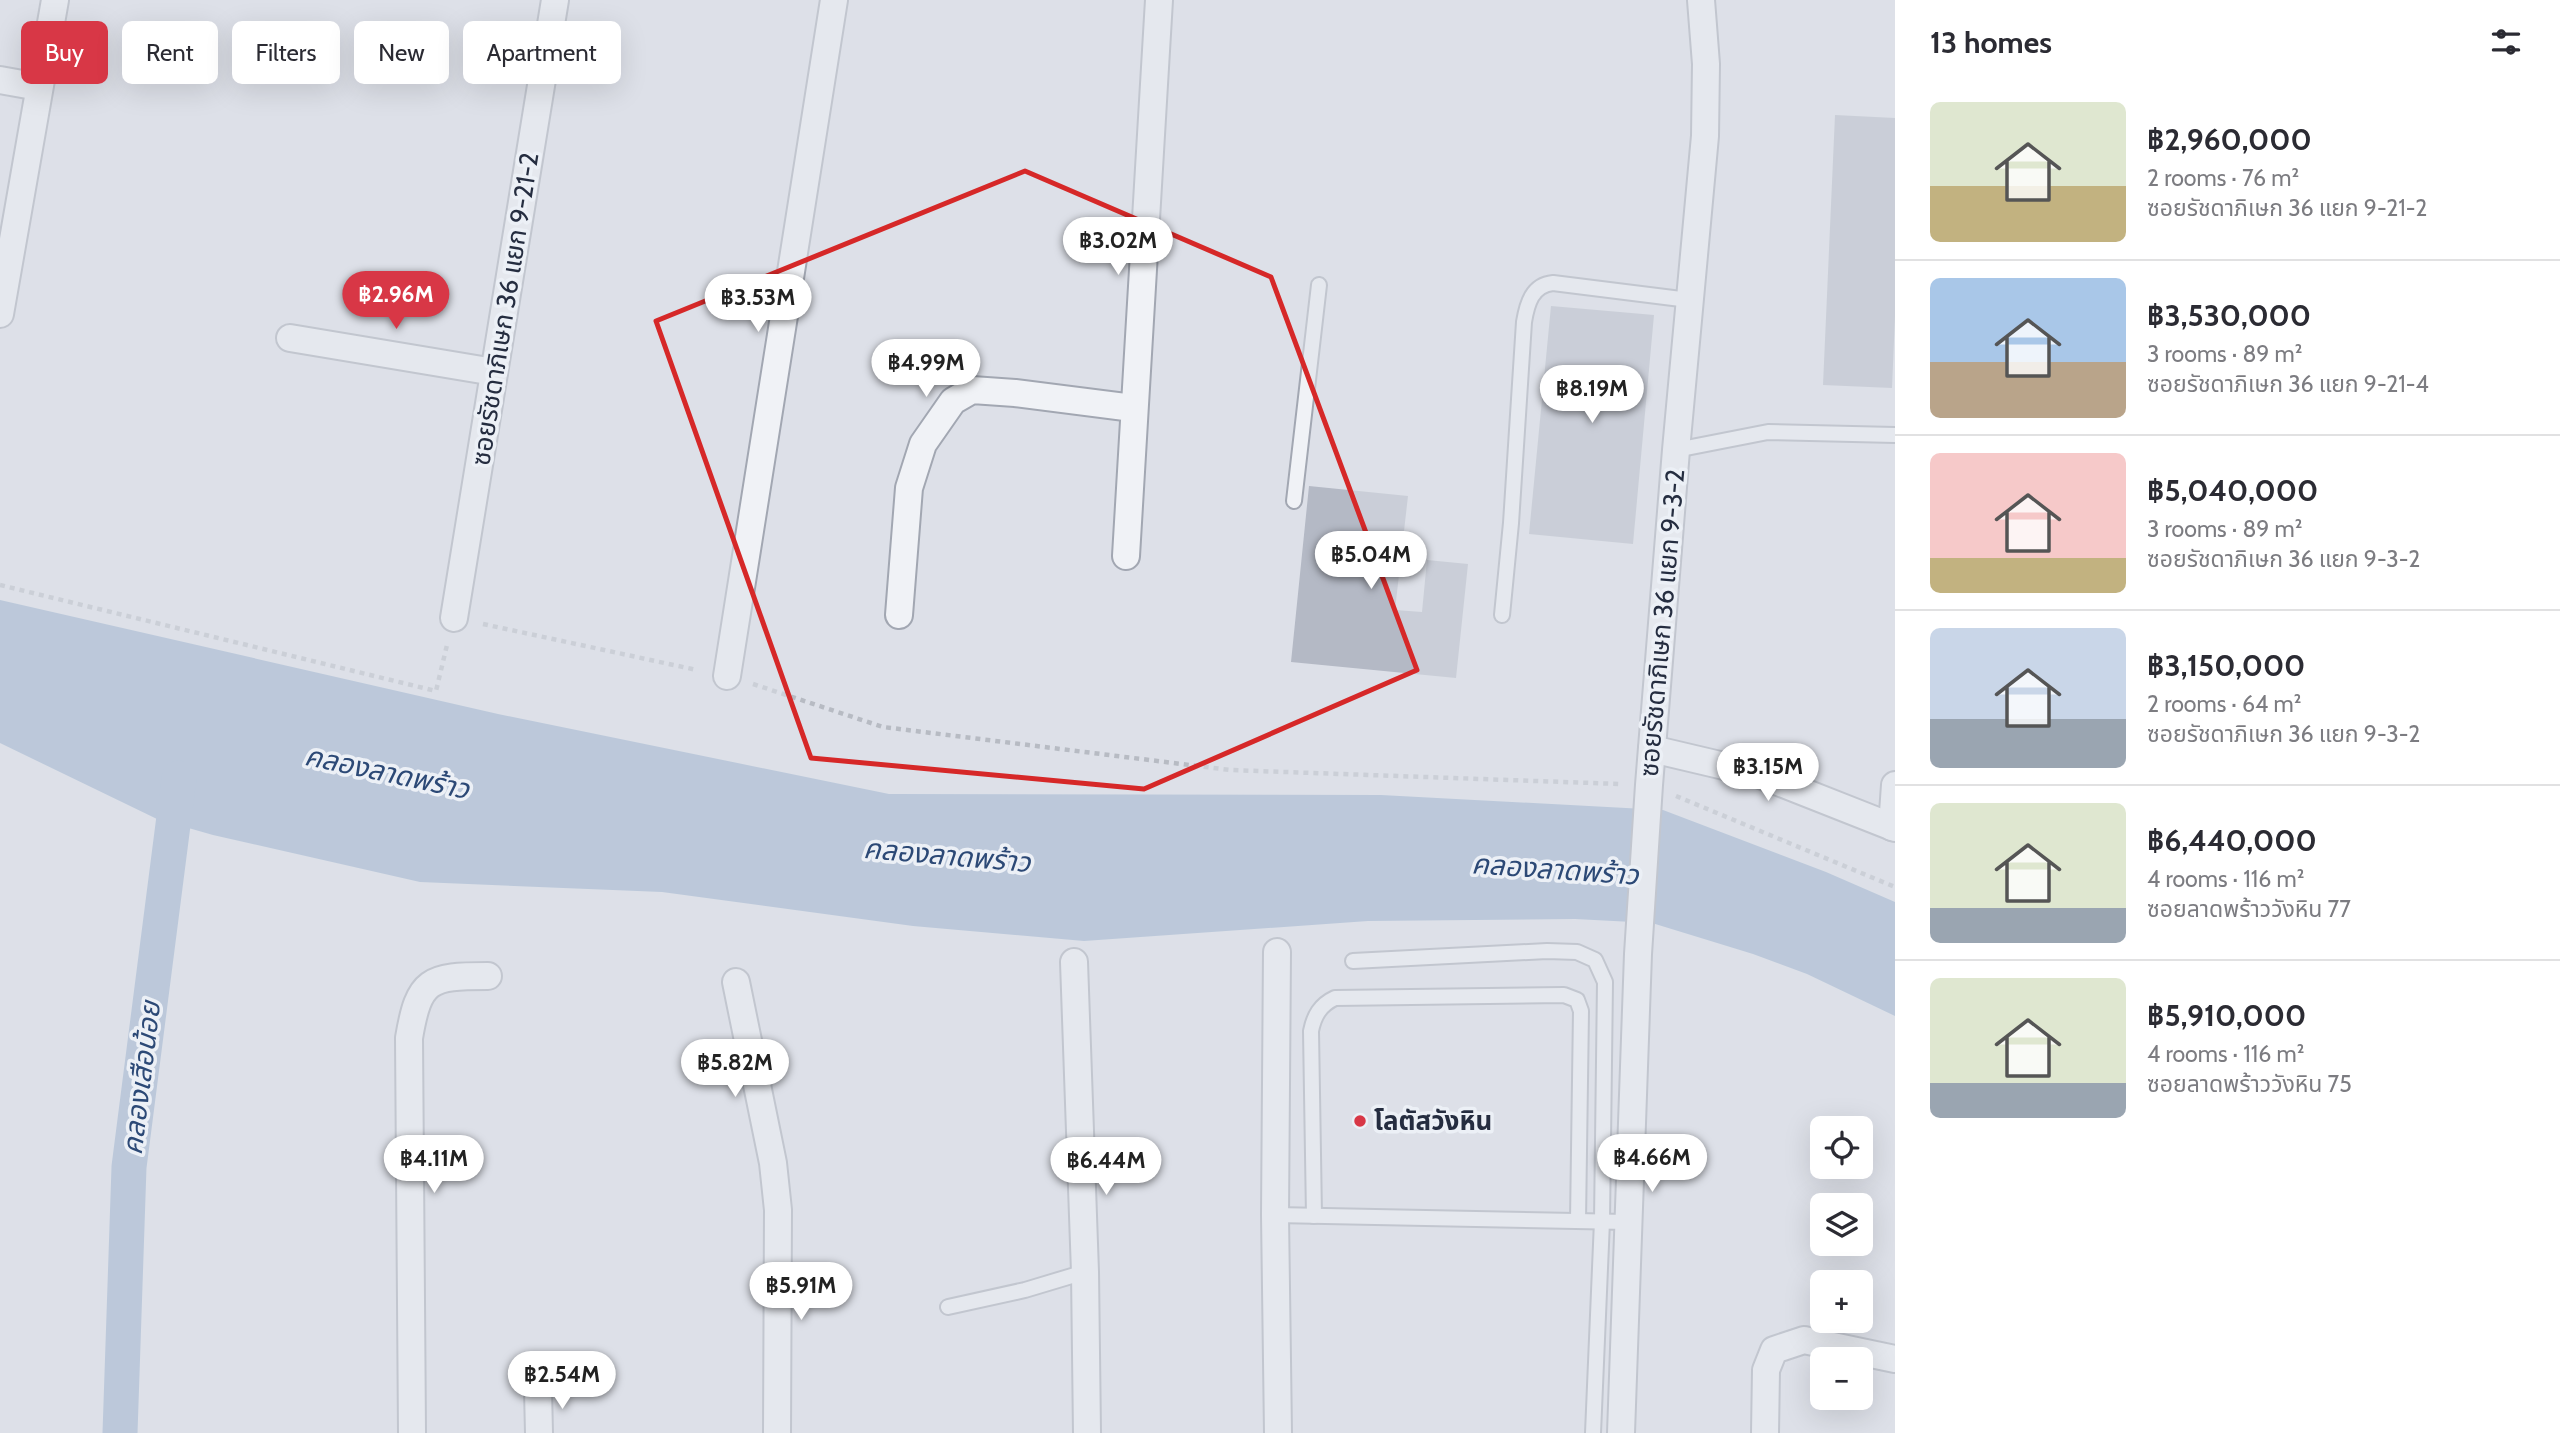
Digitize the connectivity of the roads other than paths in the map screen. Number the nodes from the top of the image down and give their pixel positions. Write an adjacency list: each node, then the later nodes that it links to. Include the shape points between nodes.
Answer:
1 (55, 0): 7 (street)
2 (555, 0): 13 (street, ซอยรัชดาภิเษก 36 แยก 9-21-2)
3 (834, 0): 22 (street)
4 (1158, 0): 14 (street)
5 (1701, 0): 10 (street, ซอยรัชดาภิเษก 36 แยก 9-3-2, via 1705,136)
6 (0, 80): 7 (street)
7 (39, 88): 8 (street)
8 (6, 241): 11 (street)
9 (1319, 285): 17 (lane)
10 (1689, 300): 16 (street, ซอยรัชดาภิเษก 36 แยก 9-3-2); 20 (lane, via 1553,283 1531,297 1524,322)
11 (0, 314)
12 (290, 338): 13 (street)
13 (494, 372): 21 (street, ซอยรัชดาภิเษก 36 แยก 9-21-2)
14 (1133, 408): 18 (street); 19 (street, via 972,390 953,401 923,444 909,488)
15 (1895, 435): 16 (lane, via 1768,432)
16 (1676, 450): 23 (street, ซอยรัชดาภิเษก 36 แยก 9-3-2)
17 (1294, 501)
18 (1126, 556)
19 (899, 615)
20 (1502, 615)
21 (454, 618)
22 (727, 676)
23 (1652, 749): 25 (street, via 1758,774); 34 (street, ซอยรัชดาภิเษก 36 แยก 9-3-2)
24 (1895, 785): 25 (street)
25 (1894, 828)
26 (1277, 952): 31 (street)
27 (1353, 961): 34 (lane, via 1547,951 1577,952 1595,960 1605,982)
28 (1074, 962): 35 (street)
29 (488, 976): 39 (street, via 439,979 423,990 409,1038)
30 (736, 982): 41 (street, via 773,1163 778,1210)
31 (1275, 1215): 32 (lane); 43 (street)
32 (1314, 1216): 33 (lane); 33 (lane, via 1311,1031 1327,1002 1335,998 1564,995 1577,1000 1581,1011)
33 (1578, 1221): 34 (lane)
34 (1615, 1221): 44 (lane); 45 (street, ซอยรัชดาภิเษก 36 แยก 9-3-2)
35 (1085, 1272): 36 (lane); 42 (street)
36 (947, 1307)
37 (1895, 1359): 46 (street, via 1804,1340 1774,1350 1766,1370)
38 (538, 1390): 40 (street)
39 (412, 1433)
40 (539, 1433)
41 (777, 1433)
42 (1087, 1433)
43 (1278, 1433)
44 (1593, 1433)
45 (1620, 1433)
46 (1765, 1433)

